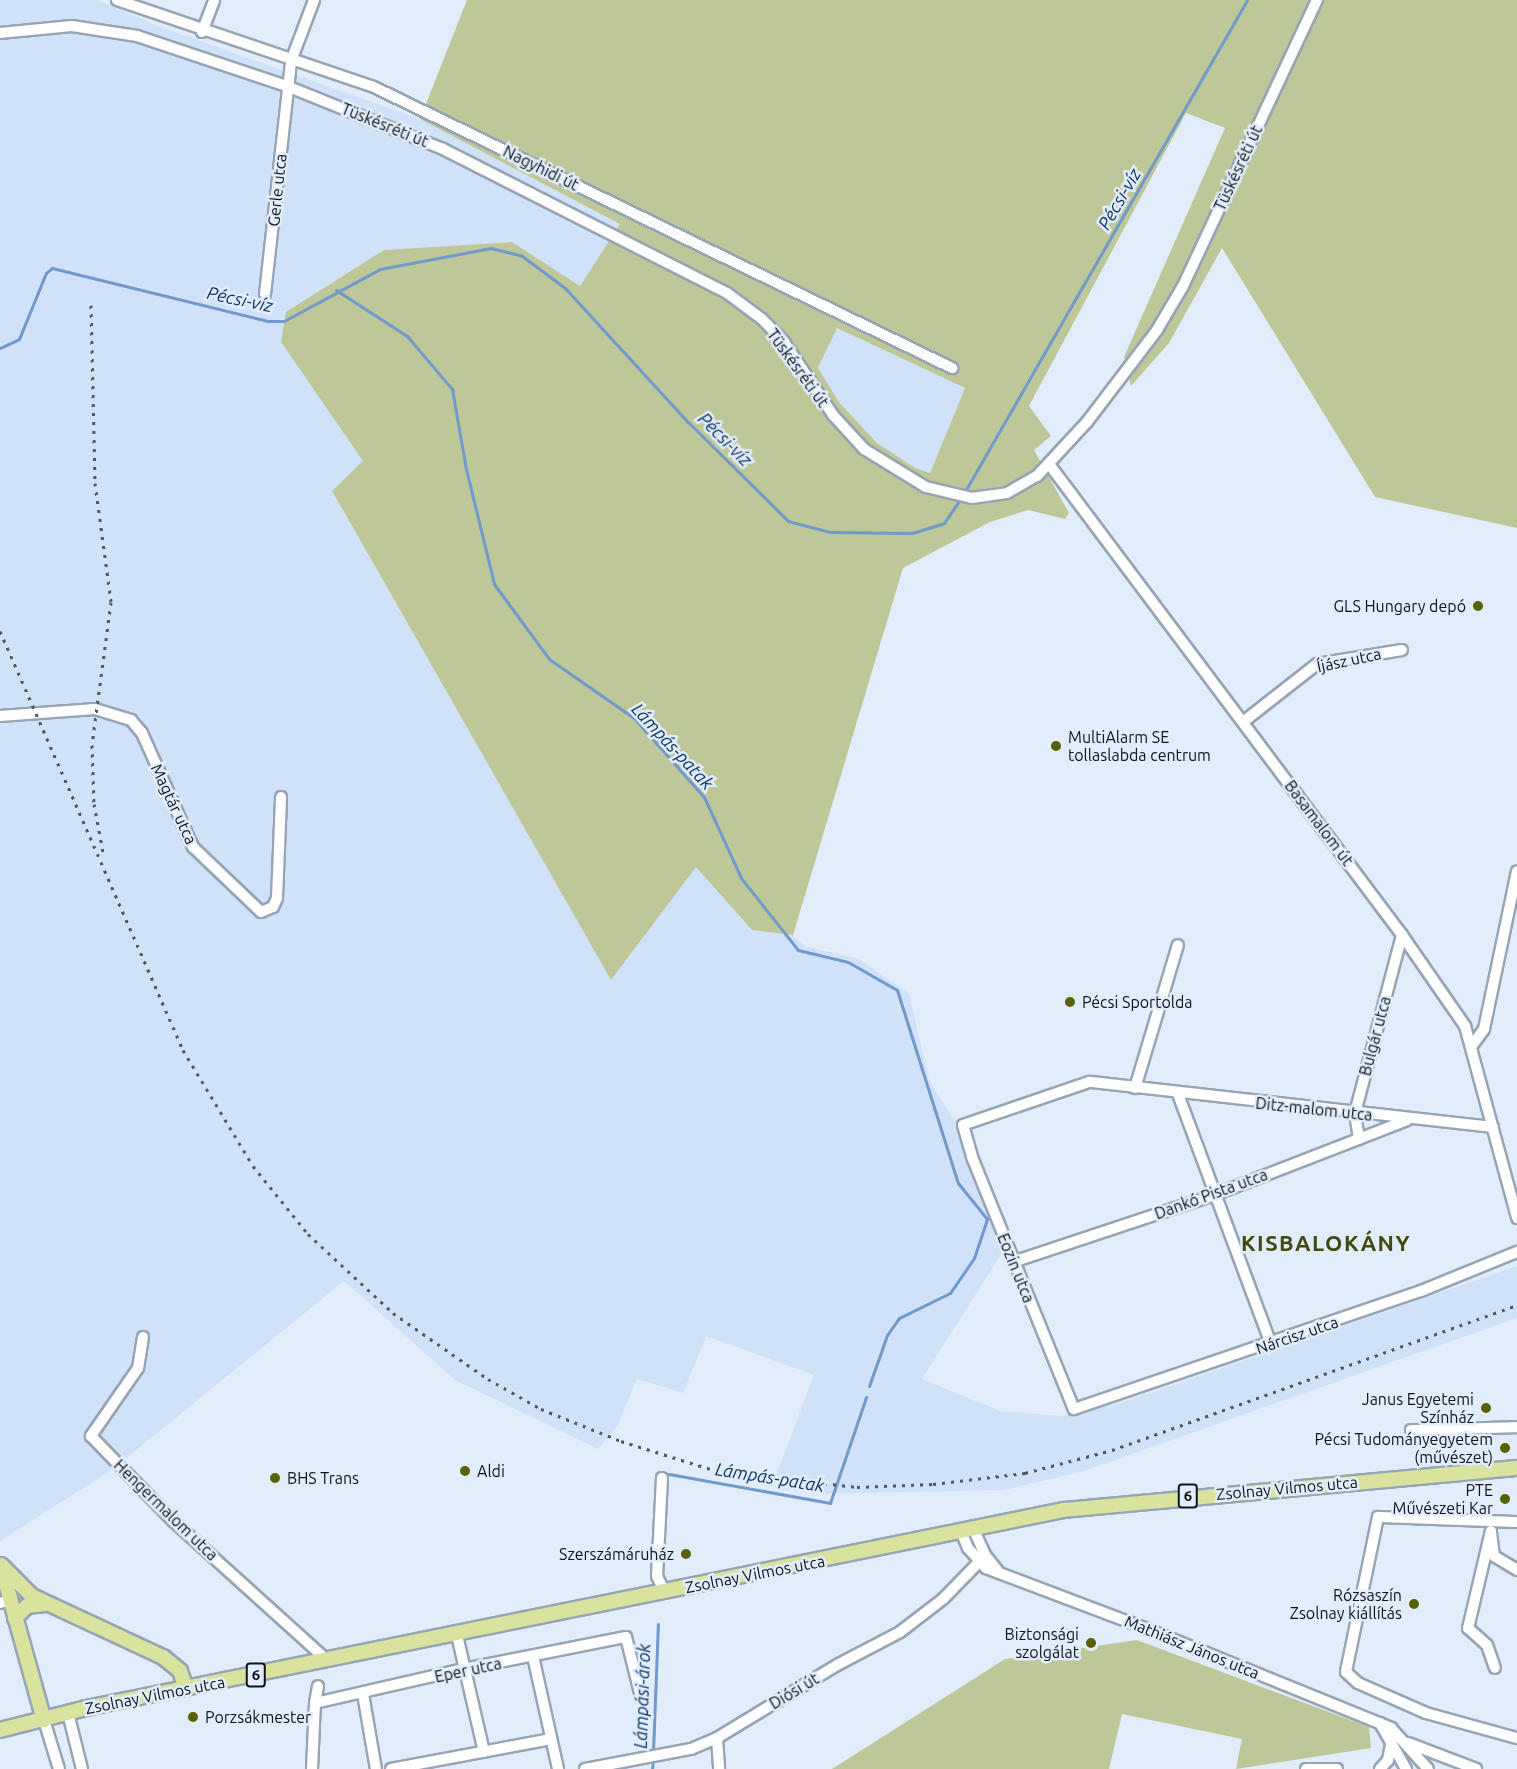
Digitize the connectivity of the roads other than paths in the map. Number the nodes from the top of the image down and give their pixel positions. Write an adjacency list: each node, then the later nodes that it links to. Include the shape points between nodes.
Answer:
1 (117, 0): 5 (street, Nagyhidi út)
2 (214, 0): 5 (street)
3 (314, 0): 7 (street, Gerle utca)
4 (1317, 0): 11 (street, Tüskésréti út, via 1174,304 1087,422)
5 (202, 32): 7 (street, Nagyhidi út)
6 (0, 33): 8 (street, Tüskésréti út, via 51,26 117,31)
7 (291, 61): 8 (street, Gerle utca); 10 (street, Nagyhidi út, via 374,87)
8 (289, 87): 9 (street, Gerle utca); 11 (street, Tüskésréti út, via 443,149 706,279 751,310 777,334 833,415 864,449 913,480 949,495 972,498 1018,489)
9 (265, 294)
10 (952, 368)
11 (1049, 464): 14 (street, Basamalom út)
12 (1402, 650): 14 (street, Íjász utca, via 1317,664)
13 (0, 716): 15 (street, Magtár utca, via 95,709 131,720 142,733 193,847 261,912 273,907 277,898)
14 (1243, 722): 17 (street, Basamalom út)
15 (281, 797)
16 (1517, 872): 19 (street, via 1484,1029)
17 (1402, 935): 19 (street, Basamalom út, via 1465,1026); 22 (street, Bulgár utca)
18 (1178, 945): 20 (street)
19 (1471, 1047): 25 (street, Basamalom út)
20 (1135, 1088): 21 (street, Ditz-malom utca); 24 (street, Ditz-malom utca, via 1089,1082)
21 (1178, 1094): 22 (street, Ditz-malom utca); 27 (street)
22 (1355, 1113): 23 (street, Ditz-malom utca); 26 (street, Bulgár utca)
23 (1407, 1120): 25 (street, Ditz-malom utca); 26 (street, Dankó Pista utca)
24 (963, 1125): 30 (street, Eozin utca)
25 (1493, 1127): 28 (street, Basamalom út)
26 (1359, 1139): 27 (street, Dankó Pista utca)
27 (1214, 1195): 30 (street, Dankó Pista utca); 32 (street)
28 (1517, 1218)
29 (1517, 1252): 32 (street, Nárcisz utca)
30 (1013, 1262): 33 (street, Eozin utca)
31 (143, 1337): 51 (street, Hengermalom utca, via 138,1368 91,1436 173,1521)
32 (1271, 1344): 33 (street, Nárcisz utca)
33 (1074, 1409)
34 (1517, 1427): 35 (street)
35 (1412, 1430)
36 (1517, 1468): 40 (main road, Zsolnay Vilmos utca / 6, via 1176,1497 1064,1510)
37 (662, 1478): 45 (street, via 657,1576)
38 (1517, 1522): 39 (street)
39 (1491, 1526): 43 (street, via 1494,1556); 52 (street, via 1468,1628 1487,1645); 64 (street, via 1378,1517 1346,1672 1358,1683 1426,1713)
40 (967, 1530): 42 (street); 44 (street, Mathiász János utca); 45 (main road, Zsolnay Vilmos utca / 6)
41 (0, 1563): 46 (main road); 47 (main road, via 32,1596)
42 (979, 1563): 44 (street, Mathiász János utca); 63 (street, Diósi út, via 943,1599 900,1632 837,1665)
43 (1517, 1570)
44 (1003, 1575): 61 (street, Mathiász János utca)
45 (664, 1591): 49 (main road, Zsolnay Vilmos utca / 6)
46 (5, 1601): 48 (main road)
47 (49, 1604): 48 (main road, via 27,1606); 55 (main road, via 163,1657 180,1671)
48 (15, 1618): 60 (main road)
49 (457, 1635): 51 (main road, Zsolnay Vilmos utca / 6); 53 (street)
50 (533, 1656): 53 (street, Eper utca); 57 (street, Eper utca, via 626,1637); 65 (street)
51 (327, 1660): 55 (main road, Zsolnay Vilmos utca / 6)
52 (1495, 1668)
53 (464, 1669): 56 (street, Eper utca); 68 (street)
54 (318, 1686): 58 (street)
55 (186, 1688): 59 (main road, Zsolnay Vilmos utca / 6)
56 (363, 1694): 58 (street, Eper utca); 72 (street)
57 (641, 1697)
58 (315, 1702): 71 (street)
59 (68, 1713): 60 (main road, Zsolnay Vilmos utca / 6); 70 (street)
60 (44, 1720): 62 (main road, Zsolnay Vilmos utca / 6); 69 (street)
61 (1380, 1723): 66 (street); 67 (street, Mathiász János utca, via 1398,1732)
62 (0, 1730)
63 (717, 1738): 75 (street, Diósi út, via 690,1749); 76 (street)
64 (1517, 1738)
65 (551, 1739): 68 (street); 74 (street)
66 (1392, 1740): 79 (street, via 1388,1760); 80 (street)
67 (1408, 1743): 81 (street, Mathiász János utca); 82 (street, Mathiász János utca)
68 (484, 1752): 73 (street)
69 (59, 1769)
70 (82, 1769)
71 (312, 1769)
72 (376, 1769)
73 (391, 1769)
74 (558, 1769)
75 (585, 1769)
76 (719, 1769)
77 (1306, 1769): 78 (street)
78 (1338, 1769)
79 (1380, 1769)
80 (1406, 1769)
81 (1428, 1769)
82 (1476, 1769)

